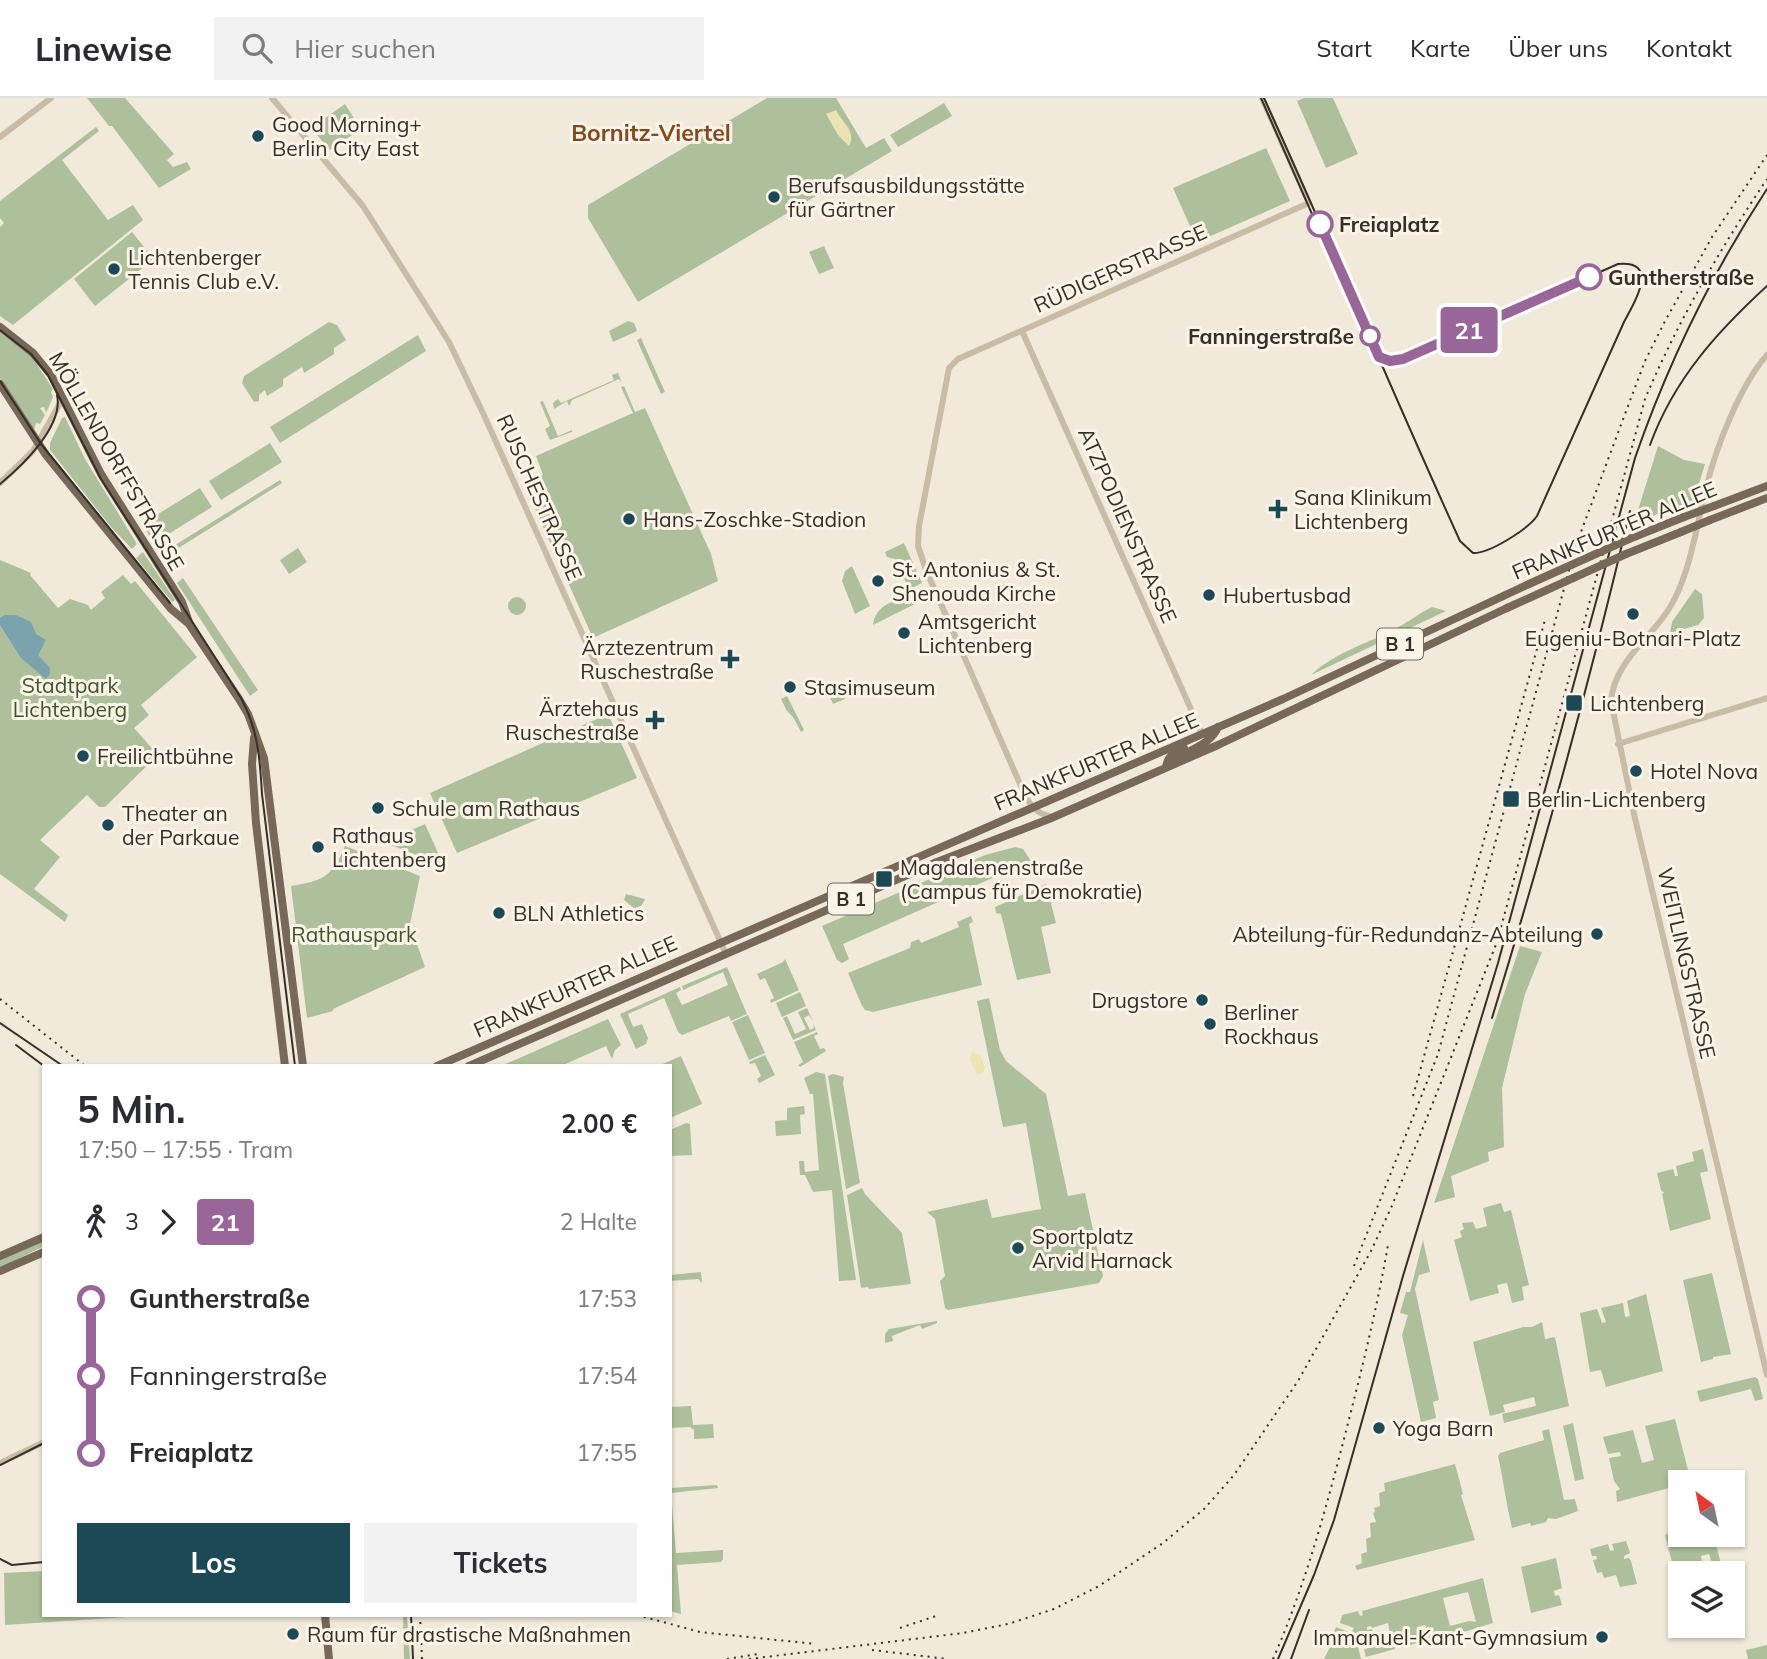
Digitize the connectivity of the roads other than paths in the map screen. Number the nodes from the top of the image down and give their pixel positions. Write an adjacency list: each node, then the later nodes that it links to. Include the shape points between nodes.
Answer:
1 (51, 98): 4 (street)
2 (272, 98): 24 (street, RUSCHESTRASSE, via 358,198 449,342)
3 (1262, 98): 6 (street, RÜDIGERSTRASSE, via 1309,203)
4 (0, 137)
5 (0, 327): 9 (main road, MÖLLENDORFFSTRASSE, via 39,359)
6 (1022, 331): 17 (street, ATZPODIENSTRASSE); 22 (street, RÜDIGERSTRASSE, via 958,359 949,368 918,546)
7 (1767, 355): 19 (street, WEITLINGSTRASSE, via 1738,403 1716,454 1672,604 1616,677 1611,701)
8 (0, 384): 10 (main road, MÖLLENDORFFSTRASSE)
9 (63, 398): 10 (street); 14 (main road, MÖLLENDORFFSTRASSE, via 101,474 181,603)
10 (38, 444): 11 (street); 14 (main road, MÖLLENDORFFSTRASSE, via 171,609)
11 (0, 483)
12 (1767, 486): 16 (main road, FRANKFURTER ALLEE / B 1, bridge, via 1629,540)
13 (1767, 498): 21 (main road, FRANKFURTER ALLEE / B 1, bridge, via 1626,554)
14 (189, 624): 18 (main road, MÖLLENDORFFSTRASSE, via 248,714)
15 (1767, 698): 19 (street)
16 (1218, 727): 17 (main road, FRANKFURTER ALLEE / B 1); 21 (main road, via 1210,740 1181,754)
17 (1202, 734): 20 (main road, FRANKFURTER ALLEE / B 1); 21 (main road, via 1198,741 1172,753)
18 (255, 736): 26 (main road, MÖLLENDORFFSTRASSE, via 256,823); 27 (main road, MÖLLENDORFFSTRASSE, via 265,766)
19 (1618, 744): 34 (street, WEITLINGSTRASSE)
20 (1150, 756): 21 (main road); 22 (main road, FRANKFURTER ALLEE / B 1)
21 (1166, 768): 23 (main road, FRANKFURTER ALLEE / B 1)
22 (1032, 807): 23 (street); 24 (main road, FRANKFURTER ALLEE / B 1)
23 (1054, 817): 25 (main road, FRANKFURTER ALLEE / B 1, via 946,858)
24 (721, 942): 25 (street, RUSCHESTRASSE); 28 (main road, FRANKFURTER ALLEE / B 1)
25 (726, 954): 29 (main road, FRANKFURTER ALLEE / B 1)
26 (285, 1064)
27 (303, 1064)
28 (442, 1064)
29 (474, 1064)
30 (42, 1238): 32 (main road)
31 (42, 1253): 33 (main road)
32 (0, 1256)
33 (0, 1271)
34 (1767, 1375)
35 (42, 1443): 36 (street)
36 (0, 1463)
37 (325, 1617): 38 (main road)
38 (329, 1659)

